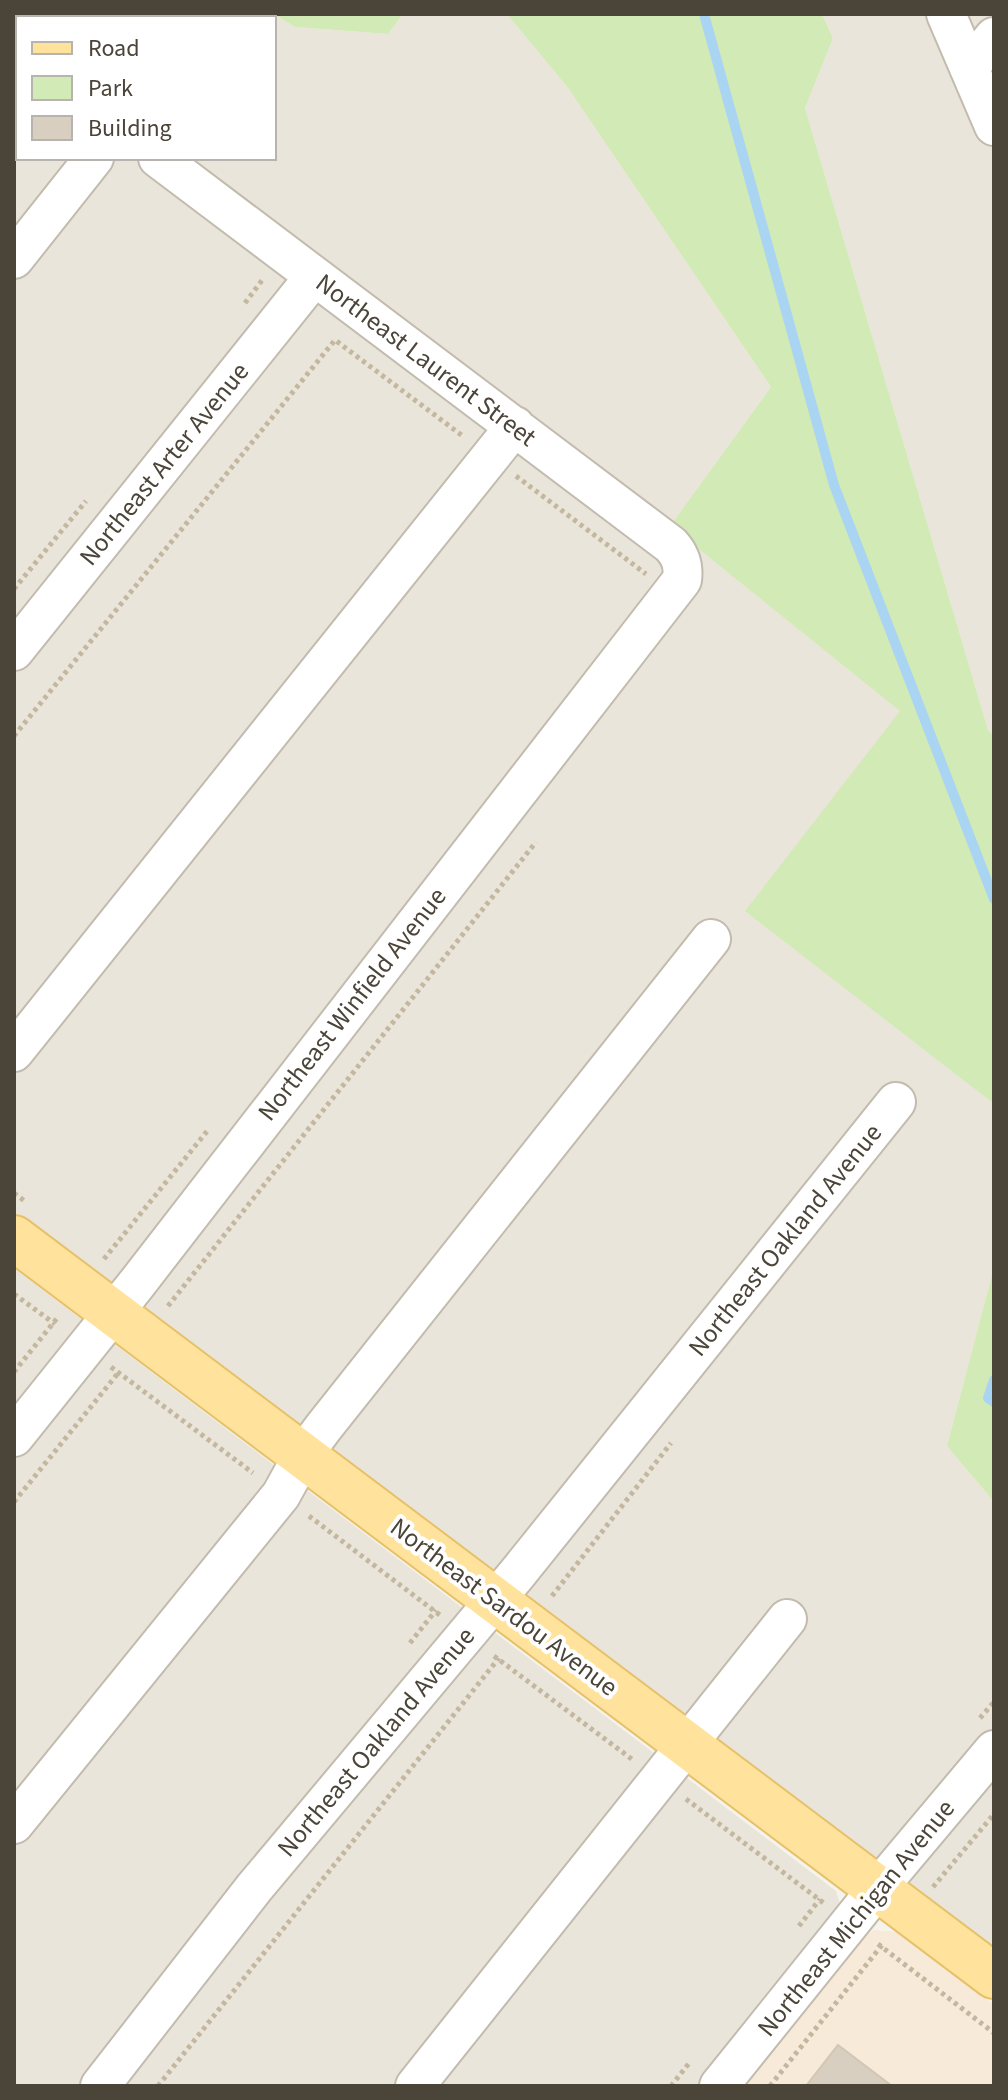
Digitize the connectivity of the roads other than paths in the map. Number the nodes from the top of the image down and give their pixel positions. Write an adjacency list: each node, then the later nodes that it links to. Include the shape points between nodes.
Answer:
1 (946, 14): 3 (street)
2 (994, 37): 3 (street)
3 (969, 68): 4 (street)
4 (994, 126)
5 (92, 160): 7 (street)
6 (161, 160): 8 (street, Northeast Laurent Street)
7 (14, 259)
8 (314, 277): 9 (street, Northeast Laurent Street); 11 (street, Northeast Arter Avenue)
9 (515, 426): 10 (street, Northeast Laurent Street, via 671,545 678,552); 13 (street)
10 (667, 573): 16 (street, Northeast Winfield Avenue, via 682,580)
11 (14, 651)
12 (711, 939): 18 (street)
13 (14, 1052)
14 (896, 1102): 19 (street, Northeast Oakland Avenue)
15 (14, 1238): 16 (main road, Northeast Sardou Avenue)
16 (113, 1312): 17 (street, Northeast Winfield Avenue); 18 (main road, Northeast Sardou Avenue)
17 (14, 1437)
18 (303, 1455): 19 (main road, Northeast Sardou Avenue); 23 (street, via 281,1495)
19 (496, 1601): 21 (main road, Northeast Sardou Avenue); 26 (street, Northeast Oakland Avenue, via 254,1888)
20 (787, 1619): 21 (street)
21 (686, 1744): 24 (main road, Northeast Sardou Avenue); 27 (street)
22 (994, 1750): 24 (street, Northeast Michigan Avenue)
23 (14, 1824)
24 (894, 1900): 25 (main road, Northeast Sardou Avenue); 28 (street, Northeast Michigan Avenue, via 850,1923)
25 (994, 1976)
26 (100, 2086)
27 (415, 2086)
28 (719, 2086)

